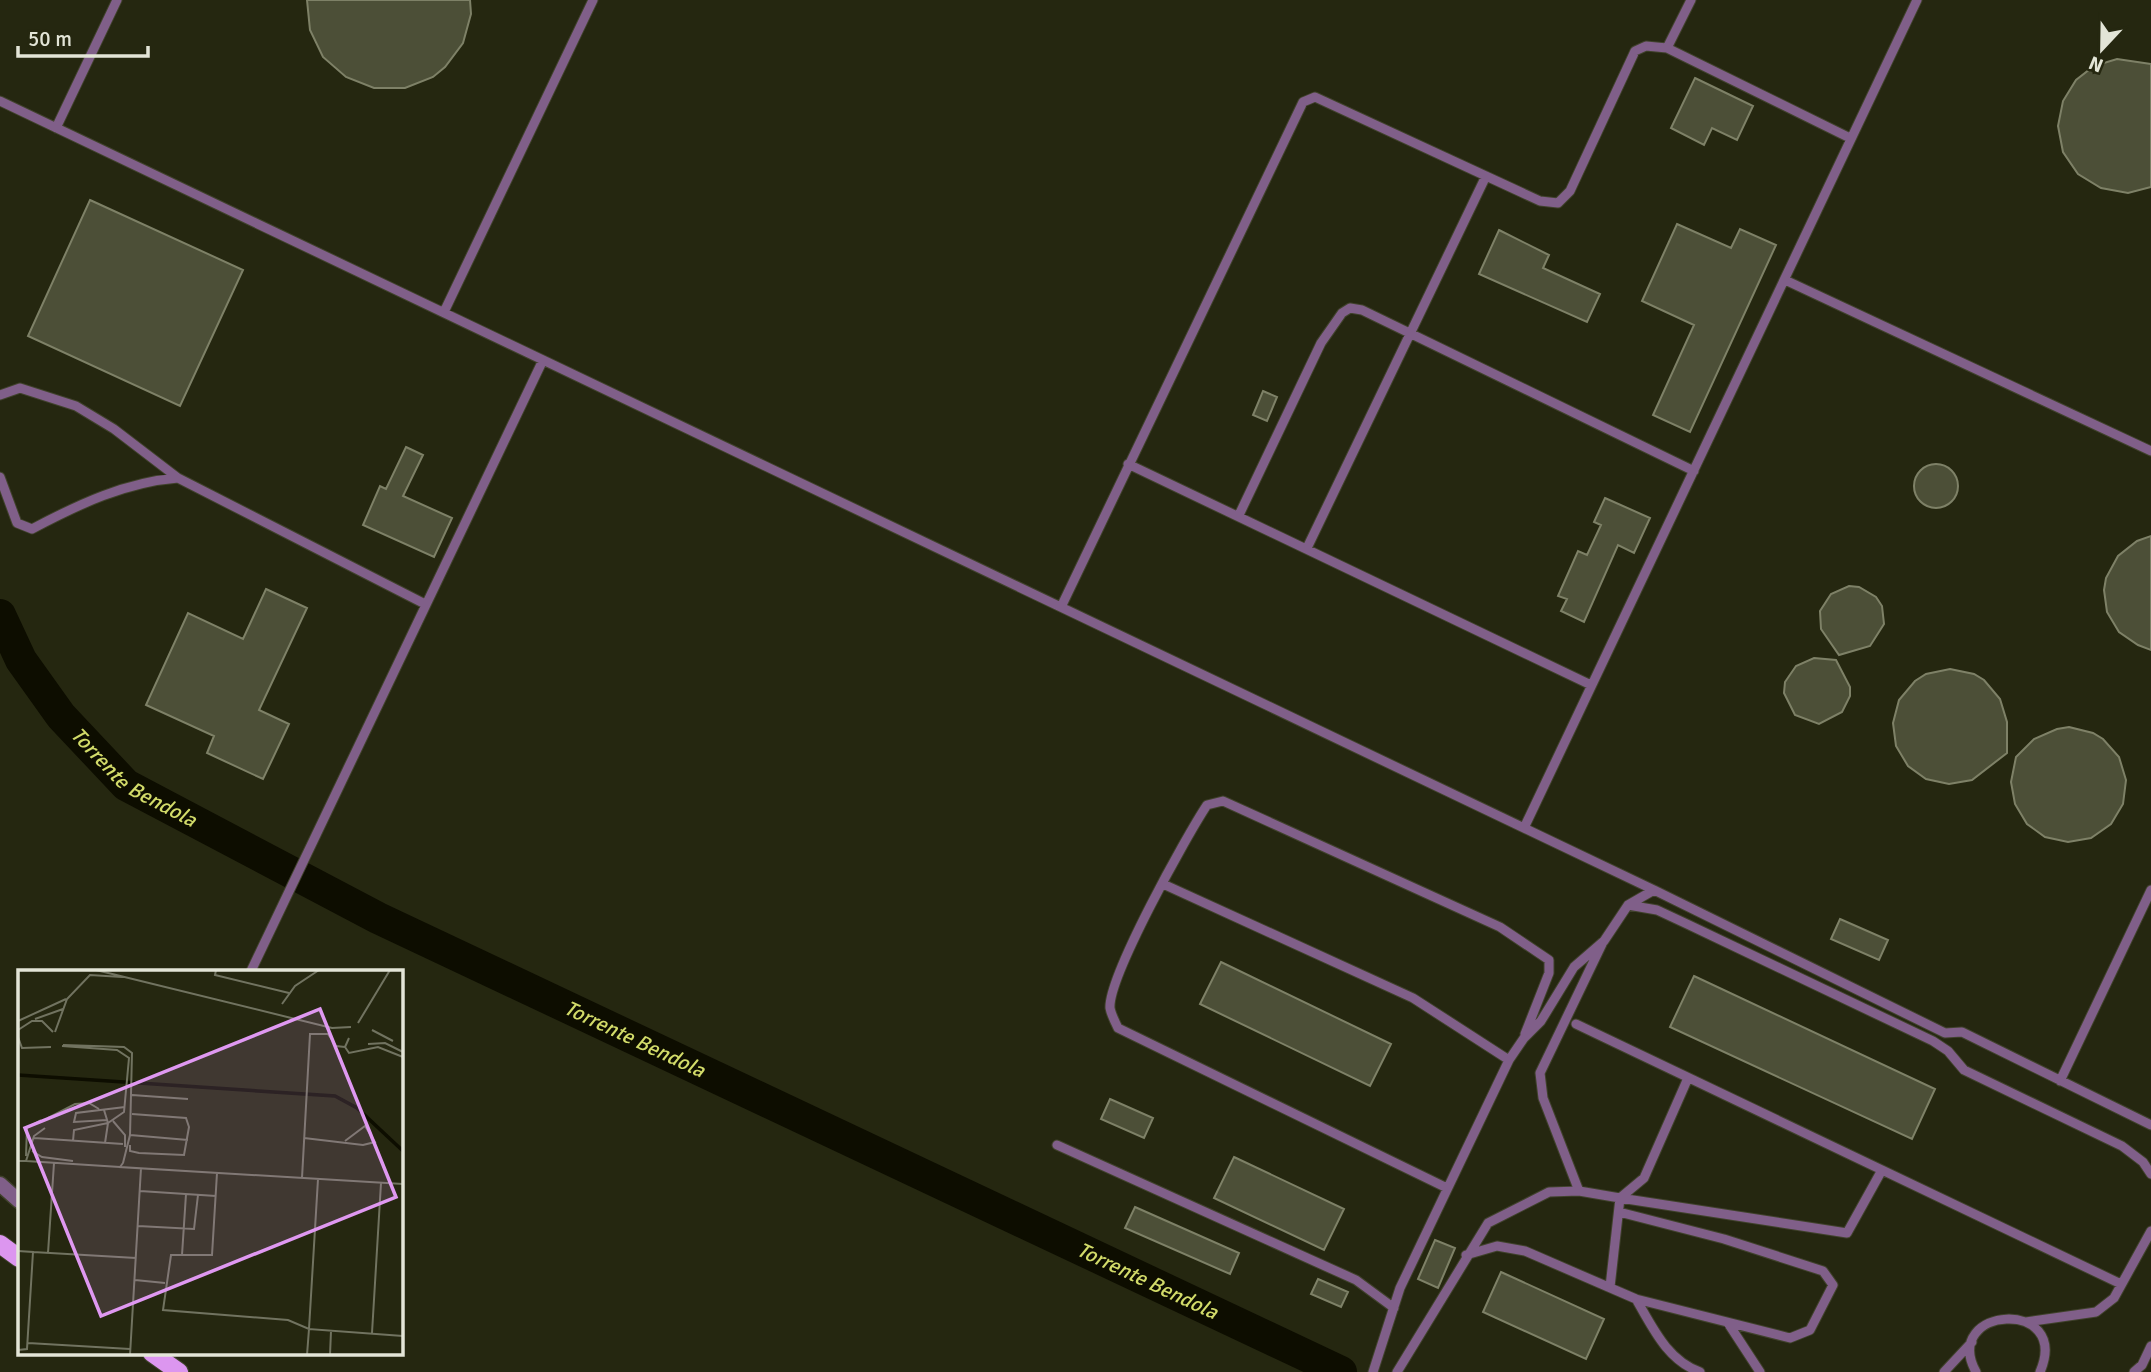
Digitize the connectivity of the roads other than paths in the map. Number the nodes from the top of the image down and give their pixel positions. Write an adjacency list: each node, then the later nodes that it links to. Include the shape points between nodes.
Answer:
1 (117, 0): 7 (lane)
2 (593, 0): 11 (lane)
3 (1691, 0): 5 (lane)
4 (1917, 0): 8 (lane)
5 (1667, 48): 8 (lane); 9 (lane, via 1646,46 1634,51 1570,191 1558,203 1540,201)
6 (0, 101): 7 (lane)
7 (56, 128): 11 (lane)
8 (1850, 138): 10 (lane)
9 (1486, 176): 12 (lane); 16 (lane, via 1315,97 1303,102)
10 (1785, 280): 15 (lane); 17 (lane)
11 (444, 312): 13 (lane)
12 (1411, 334): 17 (lane); 20 (lane, via 1362,310 1342,313 1321,343); 21 (lane)
13 (543, 360): 22 (lane); 23 (lane)
14 (0, 395): 19 (lane, via 20,388 76,406)
15 (2151, 452)
16 (1128, 464): 20 (lane); 23 (lane)
17 (1693, 471): 24 (lane)
18 (0, 477): 19 (lane, via 17,523 32,529 143,481)
19 (178, 478): 22 (lane)
20 (1239, 515): 21 (lane)
21 (1307, 548): 24 (lane)
22 (425, 604): 31 (lane)
23 (1062, 605): 25 (lane)
24 (1591, 685): 25 (lane)
25 (1524, 828): 27 (lane)
26 (1163, 884): 33 (lane, via 1207,805 1223,801 1500,927 1549,960 1549,973); 34 (lane, via 1413,998); 42 (lane, via 1123,962 1110,1007 1118,1028)
27 (1654, 890): 29 (lane); 36 (lane, via 1945,1033 1962,1032)
28 (2151, 890): 36 (lane)
29 (1628, 905): 30 (lane); 40 (lane, via 1657,910 1933,1041 1964,1070 2122,1146)
30 (1604, 941): 33 (lane, via 1574,967 1541,1021); 43 (lane, via 1540,1073 1543,1098)
31 (251, 970)
32 (1576, 1024): 35 (lane)
33 (1524, 1038): 34 (lane)
34 (1509, 1060): 42 (lane)
35 (1688, 1078): 39 (lane); 44 (lane, via 1644,1178)
36 (2060, 1081): 37 (lane)
37 (2151, 1125)
38 (1057, 1145): 54 (lane, via 1356,1280)
39 (1882, 1170): 44 (lane, via 1847,1233); 51 (lane)
40 (2151, 1174)
41 (0, 1184): 45 (street)
42 (1447, 1188): 54 (lane)
43 (1579, 1191): 44 (lane); 49 (lane, via 1549,1192 1488,1223)
44 (1620, 1198): 46 (lane)
45 (18, 1200)
46 (1619, 1212): 52 (lane); 56 (lane, via 1823,1271 1833,1285 1811,1330 1790,1338)
47 (2151, 1231): 51 (lane)
48 (0, 1244): 50 (main road)
49 (1466, 1255): 52 (lane, via 1497,1246 1525,1251); 60 (lane, via 1446,1296)
50 (18, 1257)
51 (2121, 1284): 55 (lane, via 2114,1298 2096,1312)
52 (1611, 1287): 53 (lane)
53 (1636, 1299): 56 (lane); 63 (lane, via 1661,1341 1684,1366)
54 (1394, 1308): 62 (lane)
55 (2026, 1322): 57 (lane, via 1995,1319 1985,1324); 67 (lane, via 2043,1344)
56 (1728, 1324): 64 (lane)
57 (1973, 1341): 65 (lane); 66 (lane, via 1970,1353)
58 (2151, 1346): 68 (lane)
59 (153, 1354): 61 (main road)
60 (1399, 1368)
61 (178, 1372)
62 (1373, 1372)
63 (1700, 1372)
64 (1760, 1372)
65 (1944, 1372)
66 (1976, 1372)
67 (2040, 1372)
68 (2134, 1372)

